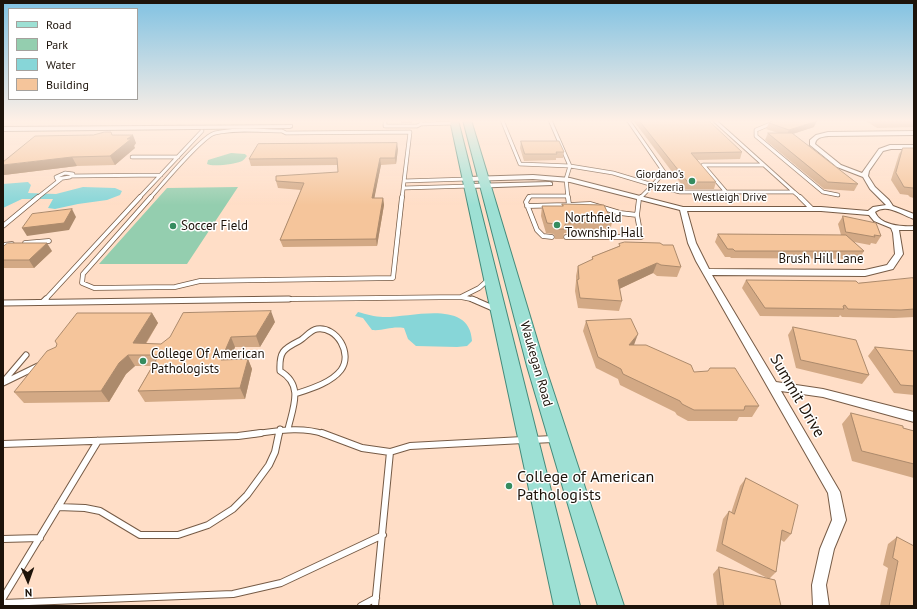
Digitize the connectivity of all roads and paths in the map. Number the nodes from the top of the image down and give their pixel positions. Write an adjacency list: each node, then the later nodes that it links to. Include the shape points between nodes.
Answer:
1 (186, 148): 14 (lane)
2 (196, 148): 24 (lane, via 82,274 82,283 94,288 175,287 200,281 393,278)
3 (408, 148): 19 (lane)
4 (461, 148): 22 (main road, Waukegan Road)
5 (475, 148): 20 (main road, Waukegan Road)
6 (514, 148): 16 (lane, via 520,164)
7 (562, 148): 16 (lane)
8 (648, 148): 23 (lane, via 664,172)
9 (746, 148): 15 (lane)
10 (771, 148): 27 (lane, via 823,192)
11 (817, 148): 18 (street, via 839,166)
12 (888, 148): 18 (street, via 881,150)
13 (132, 157): 14 (lane)
14 (178, 157): 17 (lane)
15 (764, 165): 25 (lane, via 703,166); 26 (lane)
16 (570, 166): 21 (lane); 23 (lane, via 613,173)
17 (161, 175): 38 (lane, via 72,176 61,179); 50 (lane)
18 (865, 176): 32 (street, Westleigh Drive, via 872,188)
19 (404, 181): 22 (lane); 24 (lane)
20 (485, 182): 21 (street, Westleigh Drive); 22 (street, Westleigh Drive); 61 (main road, Waukegan Road)
21 (566, 182): 28 (lane); 29 (street, Westleigh Drive, via 591,185)
22 (469, 183): 24 (lane); 48 (main road, Waukegan Road)
23 (653, 185): 25 (lane, via 680,192); 29 (lane)
24 (404, 188)
25 (726, 192): 26 (lane)
26 (794, 192): 34 (lane)
27 (838, 195)
28 (568, 196): 30 (lane); 31 (lane, via 531,196 527,199)
29 (639, 199): 33 (street, Westleigh Drive); 36 (lane)
30 (569, 205): 31 (lane); 36 (lane, via 590,204)
31 (527, 206): 41 (lane, via 537,230 543,236)
32 (891, 208): 35 (street, Westleigh Drive, via 876,208); 37 (street, Westleigh Drive)
33 (683, 209): 34 (street, Westleigh Drive); 47 (street, Summit Drive, via 692,243)
34 (812, 209): 35 (street, Westleigh Drive)
35 (871, 213): 39 (street, via 876,219)
36 (637, 215): 42 (lane, via 641,237)
37 (914, 217)
38 (3, 226)
39 (894, 227): 40 (street); 47 (street, Brush Hill Lane, via 899,254 890,267 865,273)
40 (914, 228)
41 (552, 237)
42 (566, 237)
43 (49, 241): 45 (lane)
44 (16, 244): 46 (lane)
45 (22, 244)
46 (3, 245)
47 (708, 272): 56 (street, Summit Drive)
48 (490, 276): 49 (lane, via 485,285); 52 (main road, Waukegan Road)
49 (461, 296): 50 (lane); 52 (lane)
50 (43, 302): 51 (lane)
51 (3, 303)
52 (498, 311): 62 (main road, Waukegan Road)
53 (26, 355): 55 (lane)
54 (42, 364): 55 (lane)
55 (3, 383)
56 (773, 386): 58 (street, via 823,392); 76 (street, Summit Drive, via 834,492 839,520 826,549 819,585)
57 (295, 394): 57 (lane, via 317,387 341,370 346,358 343,346 336,335 328,330 318,328 311,331 306,337 286,347 279,357 280,371 287,374 295,384); 60 (lane)
58 (914, 417)
59 (280, 429): 60 (lane); 63 (lane, via 238,436); 66 (lane, via 269,465 247,496 208,526 178,535 140,535 100,511)
60 (288, 429): 65 (lane, via 316,431 362,448)
61 (559, 439): 62 (lane); 75 (main road, Waukegan Road)
62 (529, 440): 65 (lane, via 410,446); 74 (main road, Waukegan Road)
63 (98, 441): 64 (lane); 66 (lane)
64 (3, 444)
65 (390, 452): 67 (lane)
66 (58, 507): 69 (lane)
67 (383, 535): 71 (lane); 72 (lane, via 281,583 233,594)
68 (3, 538): 69 (lane)
69 (40, 538): 70 (lane)
70 (3, 598)
71 (376, 602): 73 (lane)
72 (3, 603)
73 (360, 606)
74 (567, 606)
75 (611, 606)
76 (821, 606)

